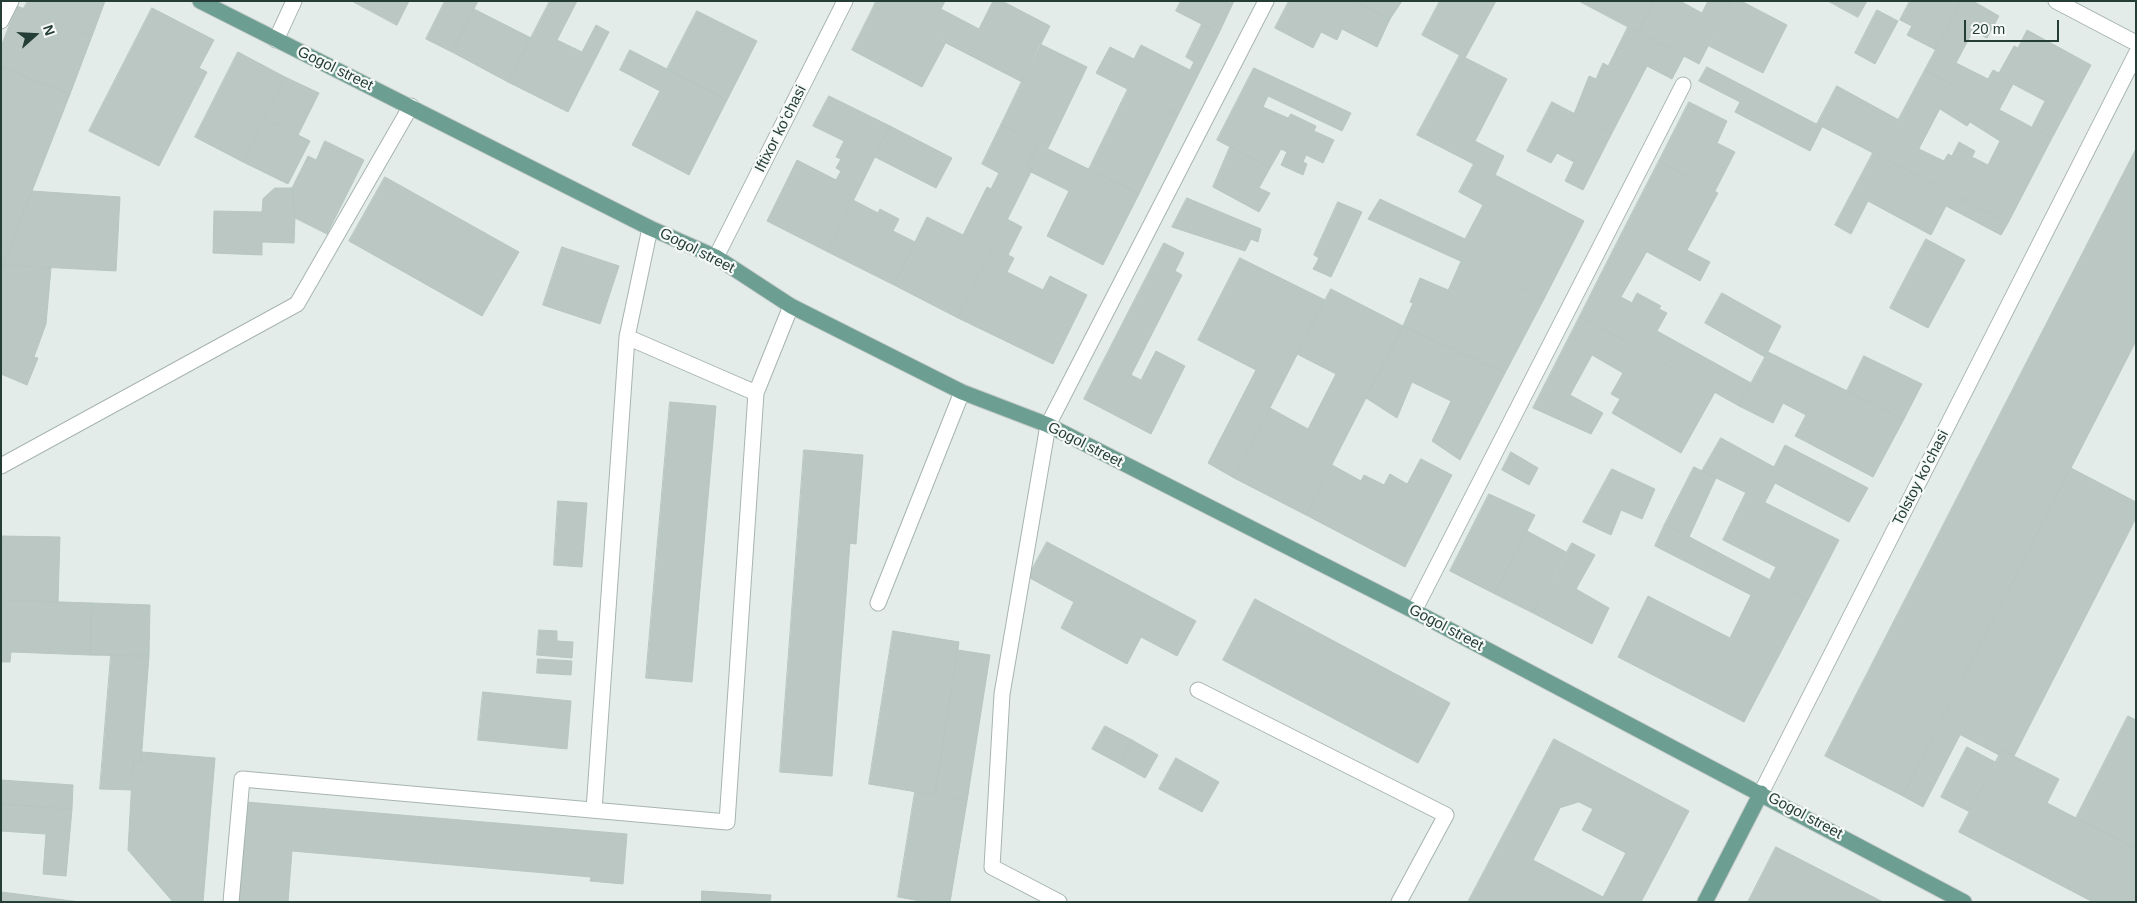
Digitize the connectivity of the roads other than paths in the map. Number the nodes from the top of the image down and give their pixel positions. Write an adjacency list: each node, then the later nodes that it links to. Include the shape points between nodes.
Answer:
1 (11, 1): 7 (street)
2 (200, 1): 8 (main road, Gogol street)
3 (294, 1): 8 (street)
4 (846, 1): 14 (street, Iftixor koʻchasi)
5 (1266, 1): 19 (street)
6 (2056, 1): 9 (street)
7 (1, 21)
8 (276, 40): 12 (main road, Gogol street)
9 (2136, 43)
10 (2136, 54): 24 (street, Tolstoy ko'chasi)
11 (1683, 85): 22 (street)
12 (411, 106): 13 (main road, Gogol street); 20 (street, via 298,304)
13 (650, 228): 14 (main road, Gogol street); 16 (street)
14 (716, 257): 15 (main road, Gogol street)
15 (791, 306): 17 (main road, Gogol street); 18 (street)
16 (627, 337): 18 (street); 25 (street)
17 (962, 392): 19 (main road, Gogol street); 21 (street)
18 (756, 393): 25 (street, via 727,822)
19 (1048, 426): 22 (main road, Gogol street); 27 (street, via 1002,694 992,866)
20 (1, 466)
21 (878, 603)
22 (1414, 611): 24 (main road, Gogol street)
23 (1198, 690): 28 (street, via 1446,816)
24 (1761, 793): 29 (main road, Tolstoy ko'chasi); 30 (main road, Gogol street)
25 (594, 810): 26 (street, via 242,779)
26 (231, 902)
27 (1059, 902)
28 (1399, 902)
29 (1705, 902)
30 (1964, 902)

